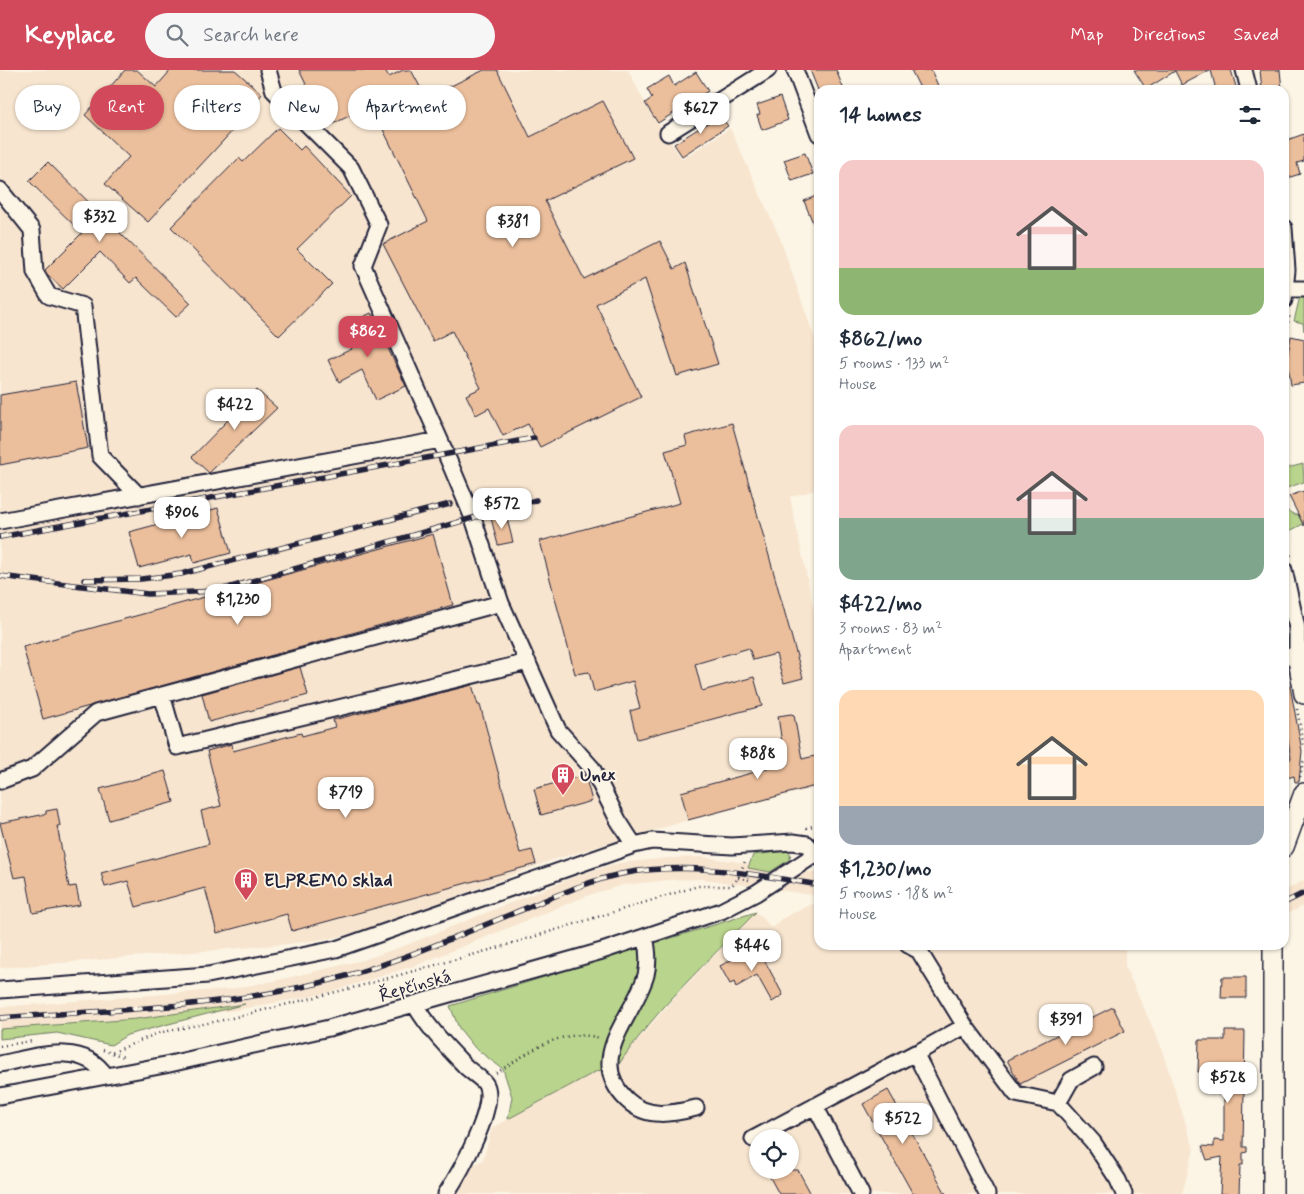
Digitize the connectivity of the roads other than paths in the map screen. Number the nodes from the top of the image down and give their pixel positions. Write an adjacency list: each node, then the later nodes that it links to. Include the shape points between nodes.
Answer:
1 (268, 70): 11 (street, via 274,91 351,168 379,225 363,266)
2 (768, 70): 7 (street)
3 (795, 70): 6 (street)
4 (1244, 70): 5 (street)
5 (1247, 85)
6 (814, 121)
7 (668, 133)
8 (0, 190): 12 (street, via 32,230 35,272 49,296 83,306 100,456)
9 (1304, 289): 10 (street)
10 (1289, 299)
11 (440, 440): 12 (street); 15 (street, via 473,518)
12 (139, 496): 13 (street)
13 (0, 521)
14 (1289, 592): 16 (street, via 1297,628)
15 (501, 603): 17 (street); 18 (street)
16 (1295, 655): 19 (main road)
17 (528, 662): 18 (street, via 177,747); 23 (street, via 558,730 592,768)
18 (162, 694): 20 (street, via 96,713 32,769)
19 (1304, 694)
20 (0, 781)
21 (1304, 792): 22 (main road)
22 (1289, 833)
23 (634, 845): 24 (street, via 652,841 732,846 793,842 807,844); 29 (street, via 336,949 208,975)
24 (814, 850)
25 (814, 856): 26 (street, Řepčínská, via 739,903)
26 (645, 937): 30 (street, Řepčínská); 39 (street, via 648,949 646,974 613,1043 609,1061 612,1077 624,1097 651,1113)
27 (917, 950): 31 (street)
28 (1273, 950): 45 (main road)
29 (0, 990)
30 (415, 1005): 35 (street, Řepčínská, via 229,1051); 41 (street, via 432,1030 486,1084 485,1112 474,1141)
31 (965, 1026): 32 (street); 37 (street, via 1016,1094)
32 (915, 1054): 38 (street); 43 (street)
33 (0, 1064): 35 (street, via 70,1054 90,1060)
34 (1094, 1067): 37 (street, via 1071,1080)
35 (106, 1076): 36 (street, Řepčínská)
36 (0, 1096)
37 (1058, 1103): 44 (street, via 1093,1142)
38 (815, 1106): 40 (street); 42 (street)
39 (696, 1108)
40 (772, 1129)
41 (446, 1194)
42 (861, 1194)
43 (987, 1194)
44 (1124, 1194)
45 (1272, 1194)

